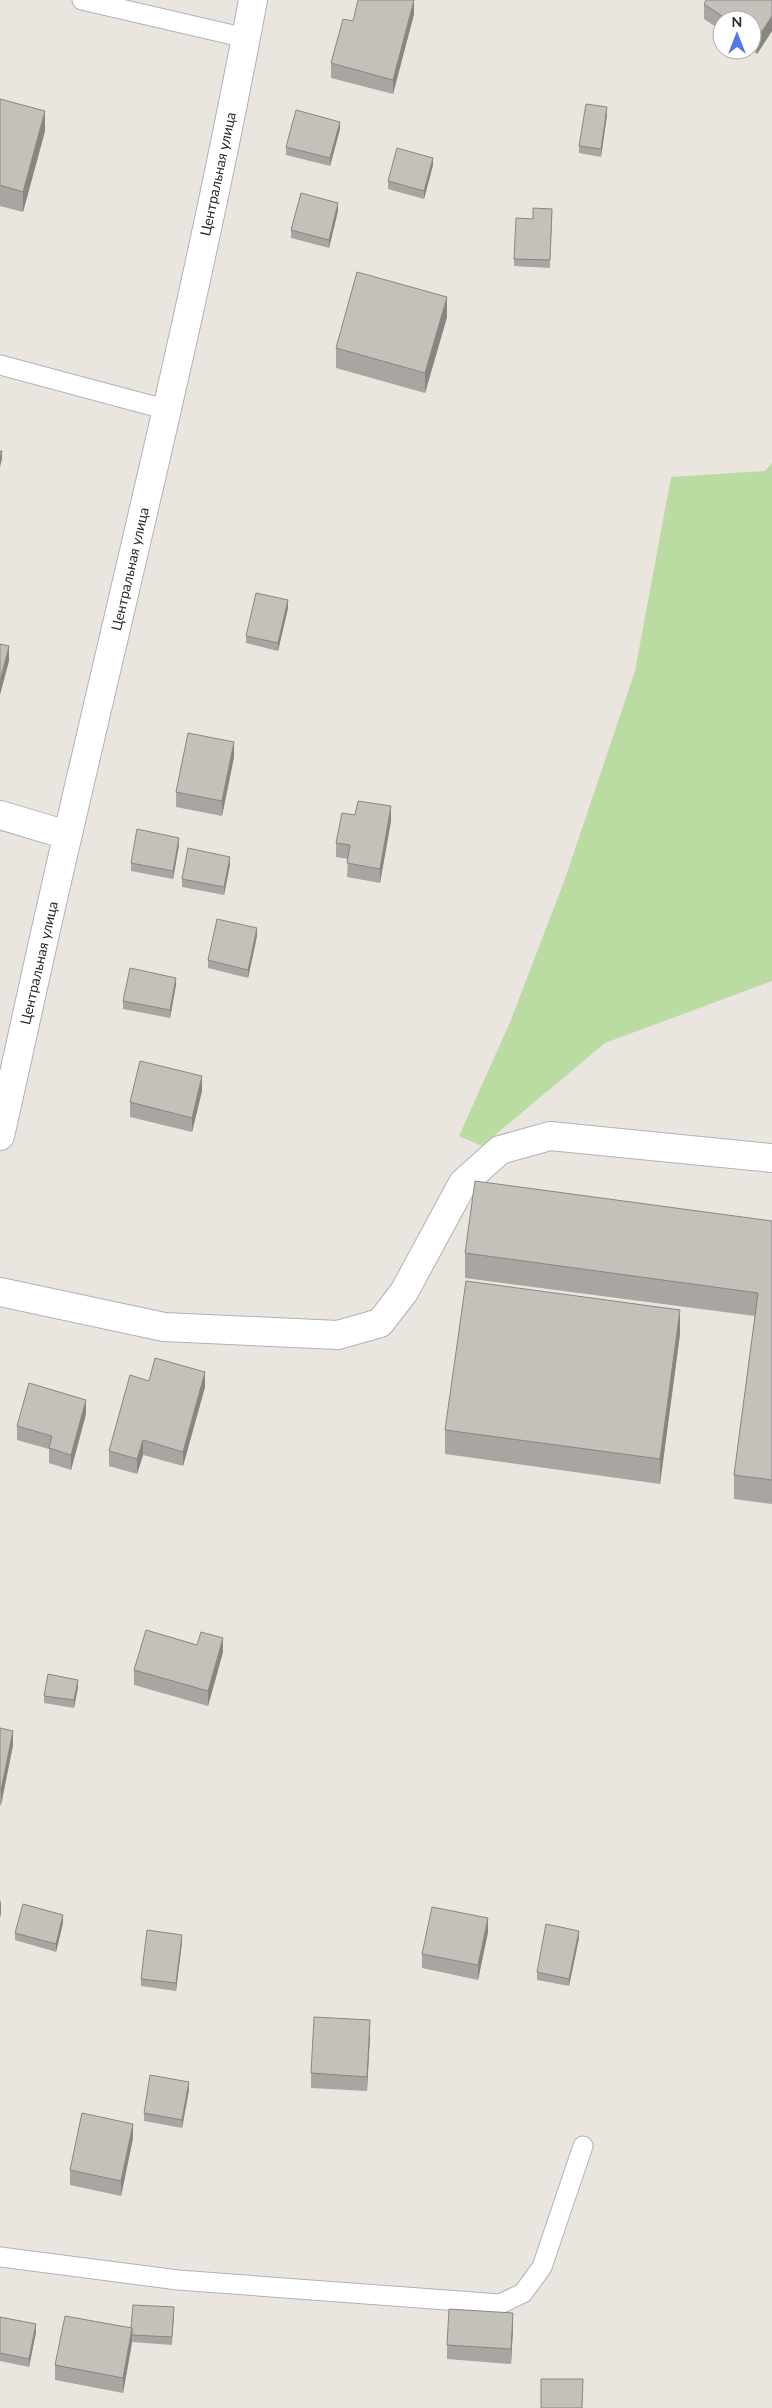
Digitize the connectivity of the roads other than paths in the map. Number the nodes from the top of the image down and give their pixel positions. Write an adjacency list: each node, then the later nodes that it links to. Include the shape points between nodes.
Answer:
1 (82, 0): 3 (lane)
2 (253, 0): 3 (street, Центральная улица)
3 (246, 38): 5 (street, Центральная улица)
4 (0, 365): 5 (lane)
5 (168, 410): 7 (street, Центральная улица)
6 (0, 816): 7 (street)
7 (67, 835): 8 (street, Центральная улица)
8 (0, 1136)
9 (772, 1158): 10 (street, via 550,1136 500,1150 463,1183 404,1292 380,1323 338,1335 164,1328)
10 (0, 1292)
11 (583, 2146): 12 (lane, via 542,2267 523,2293 500,2304 178,2280)
12 (0, 2257)

